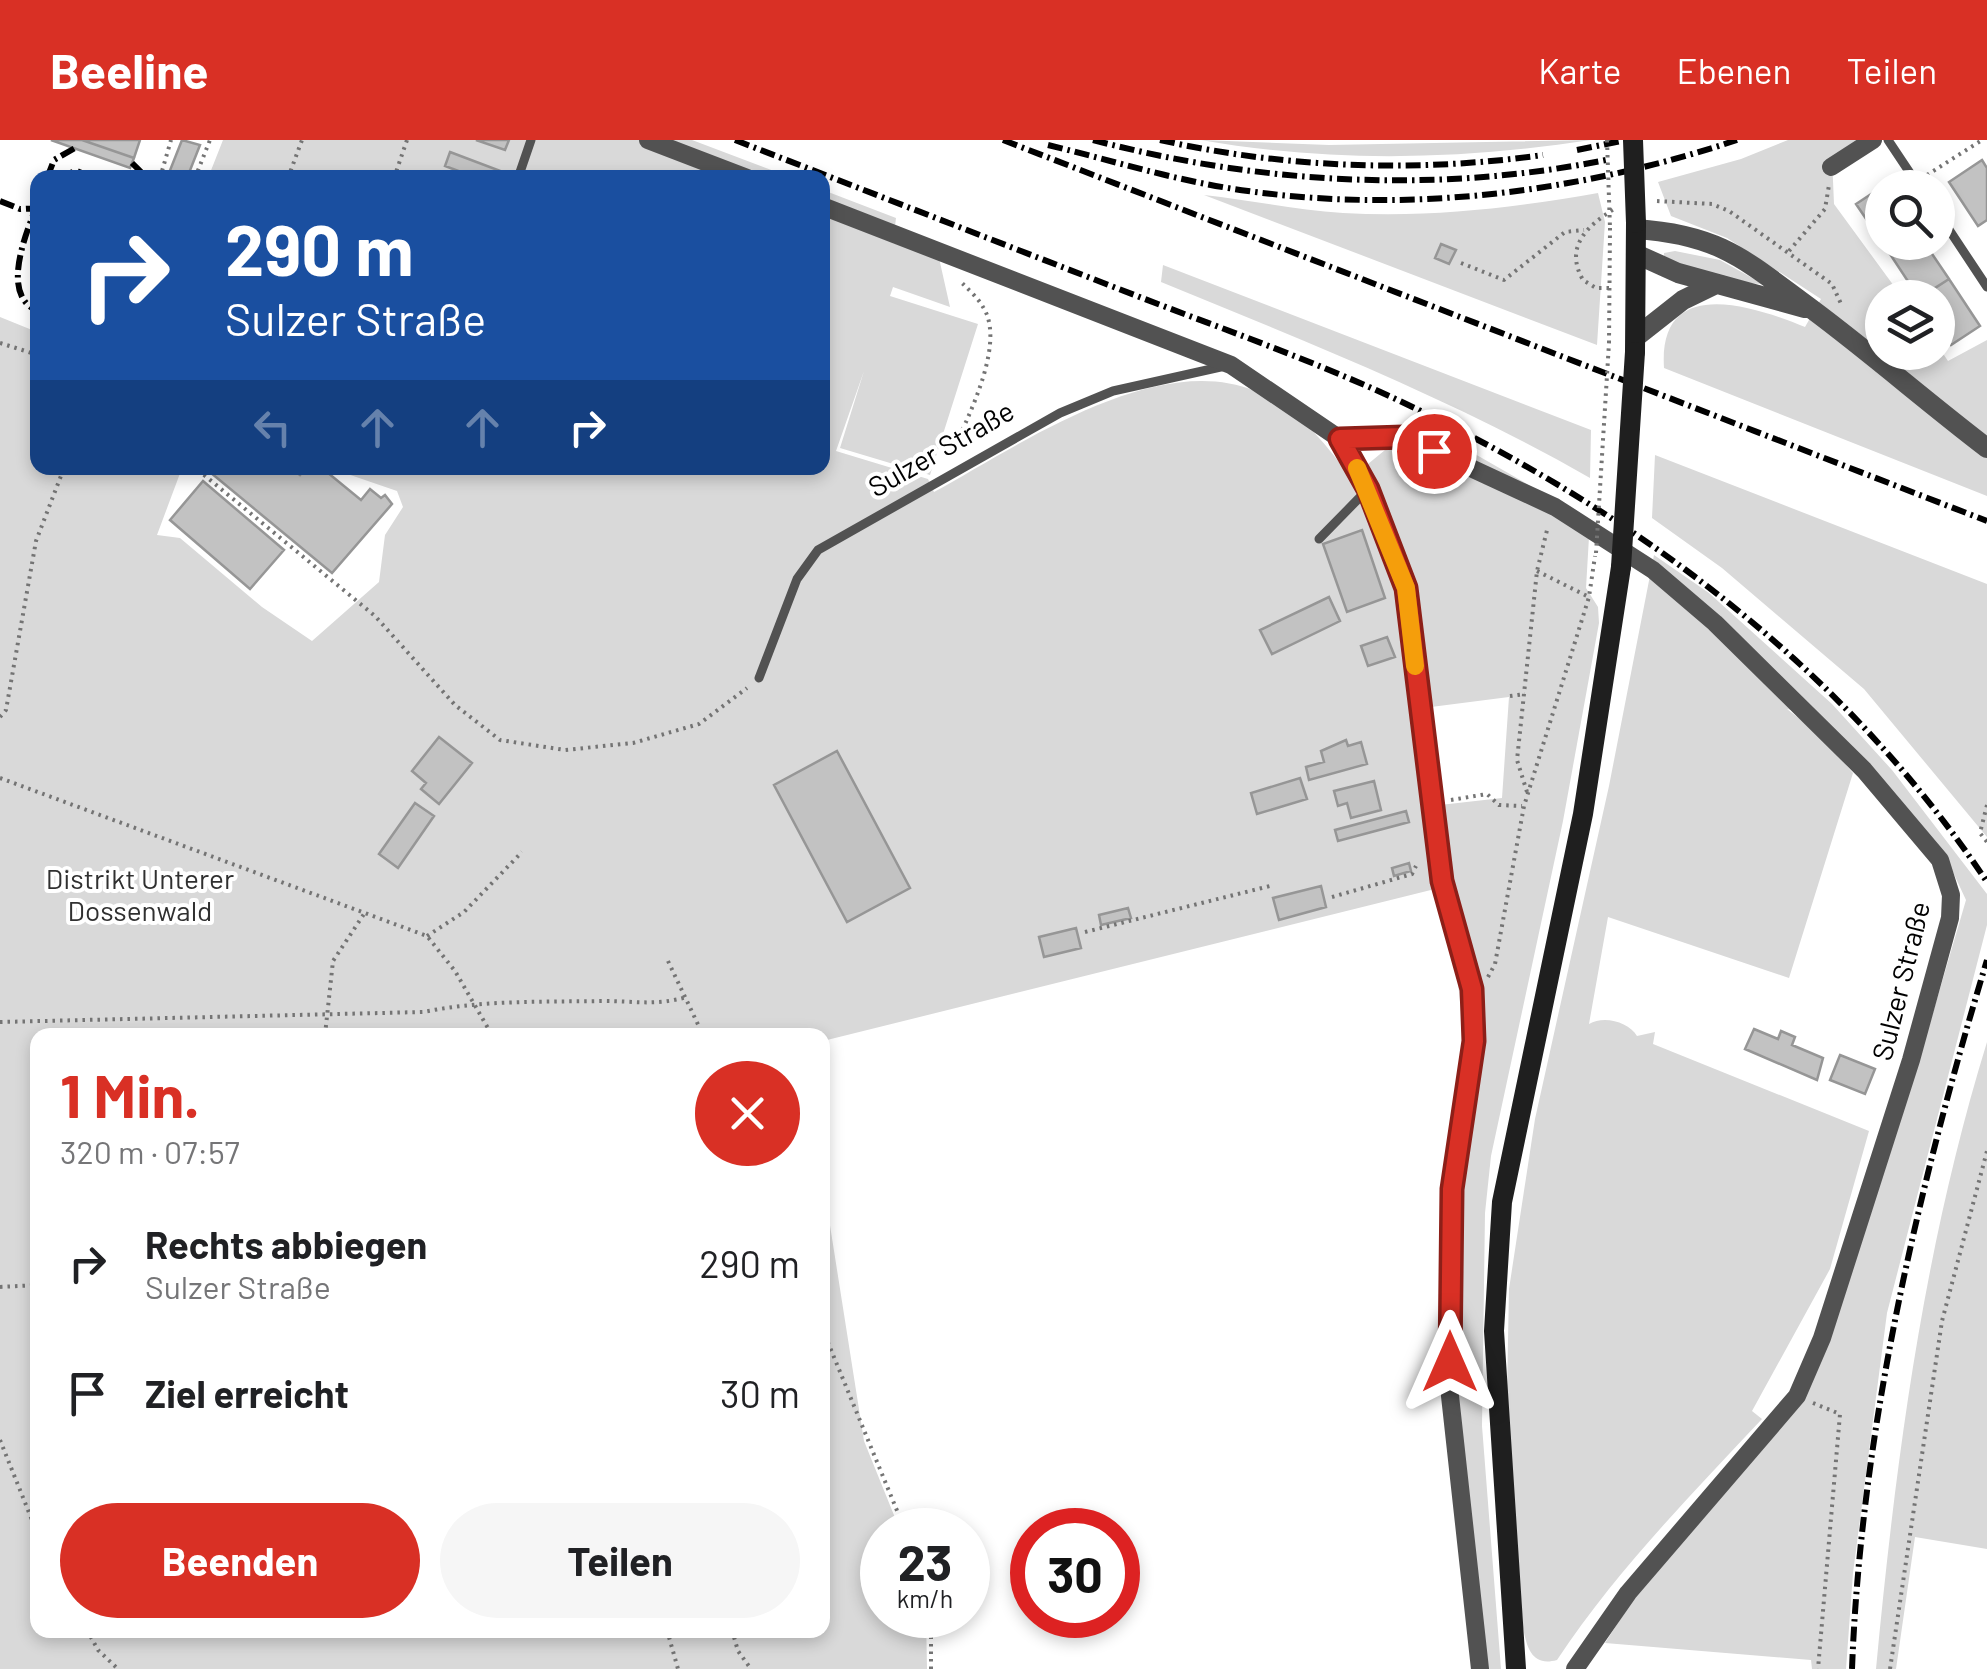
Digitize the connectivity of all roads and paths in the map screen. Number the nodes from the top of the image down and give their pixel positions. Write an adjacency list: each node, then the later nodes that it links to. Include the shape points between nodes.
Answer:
1 (171, 140): 13 (path)
2 (210, 140): 14 (path)
3 (302, 140): 15 (path)
4 (407, 140): 16 (path)
5 (531, 140): 17 (lane)
6 (648, 140): 18 (street)
7 (1607, 140): 47 (path, bridge, via 1609,343)
8 (1632, 140): 23 (main road, bridge)
9 (1873, 140): 12 (street)
10 (1888, 140): 19 (lane)
11 (1982, 140): 20 (path)
12 (1831, 167): 26 (path, via 1825,209)
13 (162, 170)
14 (198, 170)
15 (291, 170)
16 (397, 170)
17 (522, 170)
18 (726, 170)
19 (1908, 170)
20 (1938, 170)
21 (1712, 204): 26 (path)
22 (830, 209): 28 (street)
23 (1636, 226): 27 (main road); 32 (street, via 1729,250)
24 (1584, 230): 29 (path, via 1565,232 1504,280)
25 (1955, 239): 31 (lane)
26 (1788, 251): 33 (path, via 1832,284 1842,300)
27 (1636, 254): 30 (street); 35 (main road)
28 (954, 256): 37 (street); 42 (path, via 955,275 986,309 990,332 977,396)
29 (1461, 263)
30 (1716, 284): 32 (street); 35 (street, via 1683,300)
31 (1987, 287)
32 (1814, 311): 33 (street)
33 (1840, 326): 39 (street)
34 (0, 343): 36 (path)
35 (1635, 344): 91 (main road, bridge, via 1621,567 1589,782 1502,1202 1494,1331)
36 (30, 352)
37 (1231, 365): 38 (street); 42 (lane, Sulzer Straße, via 1095,398)
38 (1340, 439): 43 (street); 78 (street, Sulzer Straße, via 1404,437 1555,507 1652,570 1864,770 1940,860 1950,918 1822,1338)
39 (1987, 448)
40 (61, 475): 51 (path, via 36,541)
41 (204, 475): 48 (path, via 375,616 455,705 500,740 565,750 633,743 699,724)
42 (939, 483): 48 (lane, Sulzer Straße, via 818,550 798,579)
43 (1368, 489): 45 (lane); 54 (street, via 1406,588)
44 (1544, 536): 46 (path)
45 (1319, 540)
46 (1537, 570): 47 (path); 49 (path)
47 (1589, 597): 53 (path)
48 (759, 678)
49 (1525, 694): 50 (path); 53 (path, via 1517,760)
50 (1510, 696)
51 (0, 716)
52 (0, 778): 62 (path)
53 (1527, 792): 56 (path)
54 (1432, 803): 56 (path, via 1488,794 1500,805); 66 (street, via 1442,881)
55 (1987, 805): 57 (path, via 1980,832)
56 (1524, 806): 66 (path, via 1496,964)
57 (1987, 842)
58 (522, 852): 64 (path, via 464,912)
59 (1416, 866): 61 (path, via 1412,874)
60 (1270, 886): 63 (path)
61 (1332, 897)
62 (366, 912): 64 (path); 69 (path, via 333,962)
63 (1085, 932)
64 (427, 936): 68 (path)
65 (668, 961): 67 (path)
66 (1472, 989): 90 (street, via 1474,1041 1452,1189 1450,1396)
67 (688, 997): 68 (path, via 656,1006); 73 (path)
68 (472, 1002): 69 (path, via 423,1012); 72 (path)
69 (328, 1015): 70 (path); 71 (path)
70 (0, 1022)
71 (326, 1028)
72 (488, 1028)
73 (700, 1028)
74 (1987, 1151): 94 (path, via 1942,1320)
75 (30, 1285): 76 (path)
76 (0, 1287)
77 (830, 1347): 80 (path)
78 (1796, 1396): 92 (street, Sulzer Straße, via 1628,1593); 93 (path, via 1840,1414)
79 (0, 1440): 81 (path)
80 (896, 1508)
81 (30, 1515)
82 (91, 1638): 86 (path)
83 (669, 1638): 87 (path)
84 (734, 1638): 88 (path)
85 (931, 1638): 89 (path)
86 (118, 1669)
87 (678, 1669)
88 (750, 1669)
89 (930, 1669)
90 (1480, 1669)
91 (1516, 1669)
92 (1575, 1669)
93 (1818, 1669)
94 (1890, 1669)

